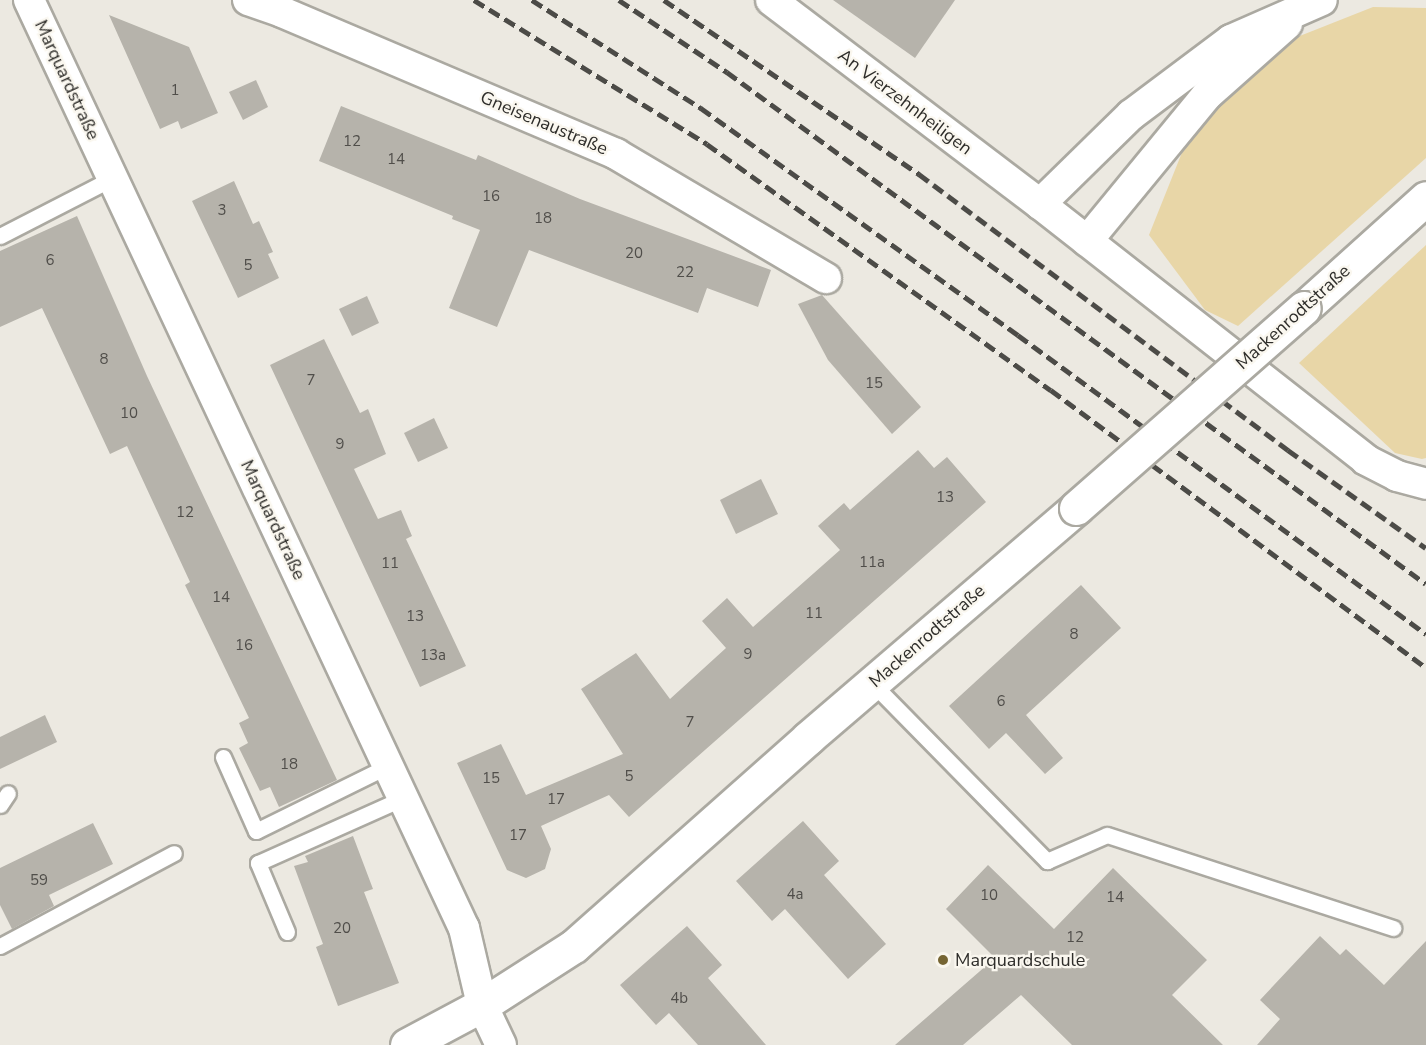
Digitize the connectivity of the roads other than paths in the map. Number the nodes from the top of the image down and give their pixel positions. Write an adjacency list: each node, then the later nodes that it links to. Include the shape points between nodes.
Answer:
1 (29, 0): 5 (street, Marquardstraße)
2 (248, 0): 10 (street, Gneisenaustraße, via 616,154)
3 (771, 0): 7 (street, An Vierzehnheiligen)
4 (1315, 3): 7 (street, via 1231,40 1131,115); 9 (street, via 1207,95)
5 (113, 178): 8 (lane); 14 (street, Marquardstraße)
6 (1426, 198): 12 (street, Mackenrodtstraße, bridge)
7 (1040, 204): 9 (street, An Vierzehnheiligen)
8 (0, 236)
9 (1087, 241): 11 (street, An Vierzehnheiligen, via 1366,460 1397,476)
10 (826, 278)
11 (1426, 484)
12 (872, 683): 17 (lane, via 1047,861 1107,835); 20 (street, Mackenrodtstraße, via 574,946)
13 (223, 757): 14 (lane, via 256,831)
14 (388, 766): 15 (street, Marquardstraße)
15 (403, 798): 18 (lane, via 258,863); 20 (street, Marquardstraße, via 464,928)
16 (174, 853): 19 (lane)
17 (1393, 928)
18 (287, 932)
19 (0, 946)
20 (482, 1005): 21 (street, Mackenrodtstraße); 22 (street, Marquardstraße)
21 (407, 1045)
22 (501, 1045)

